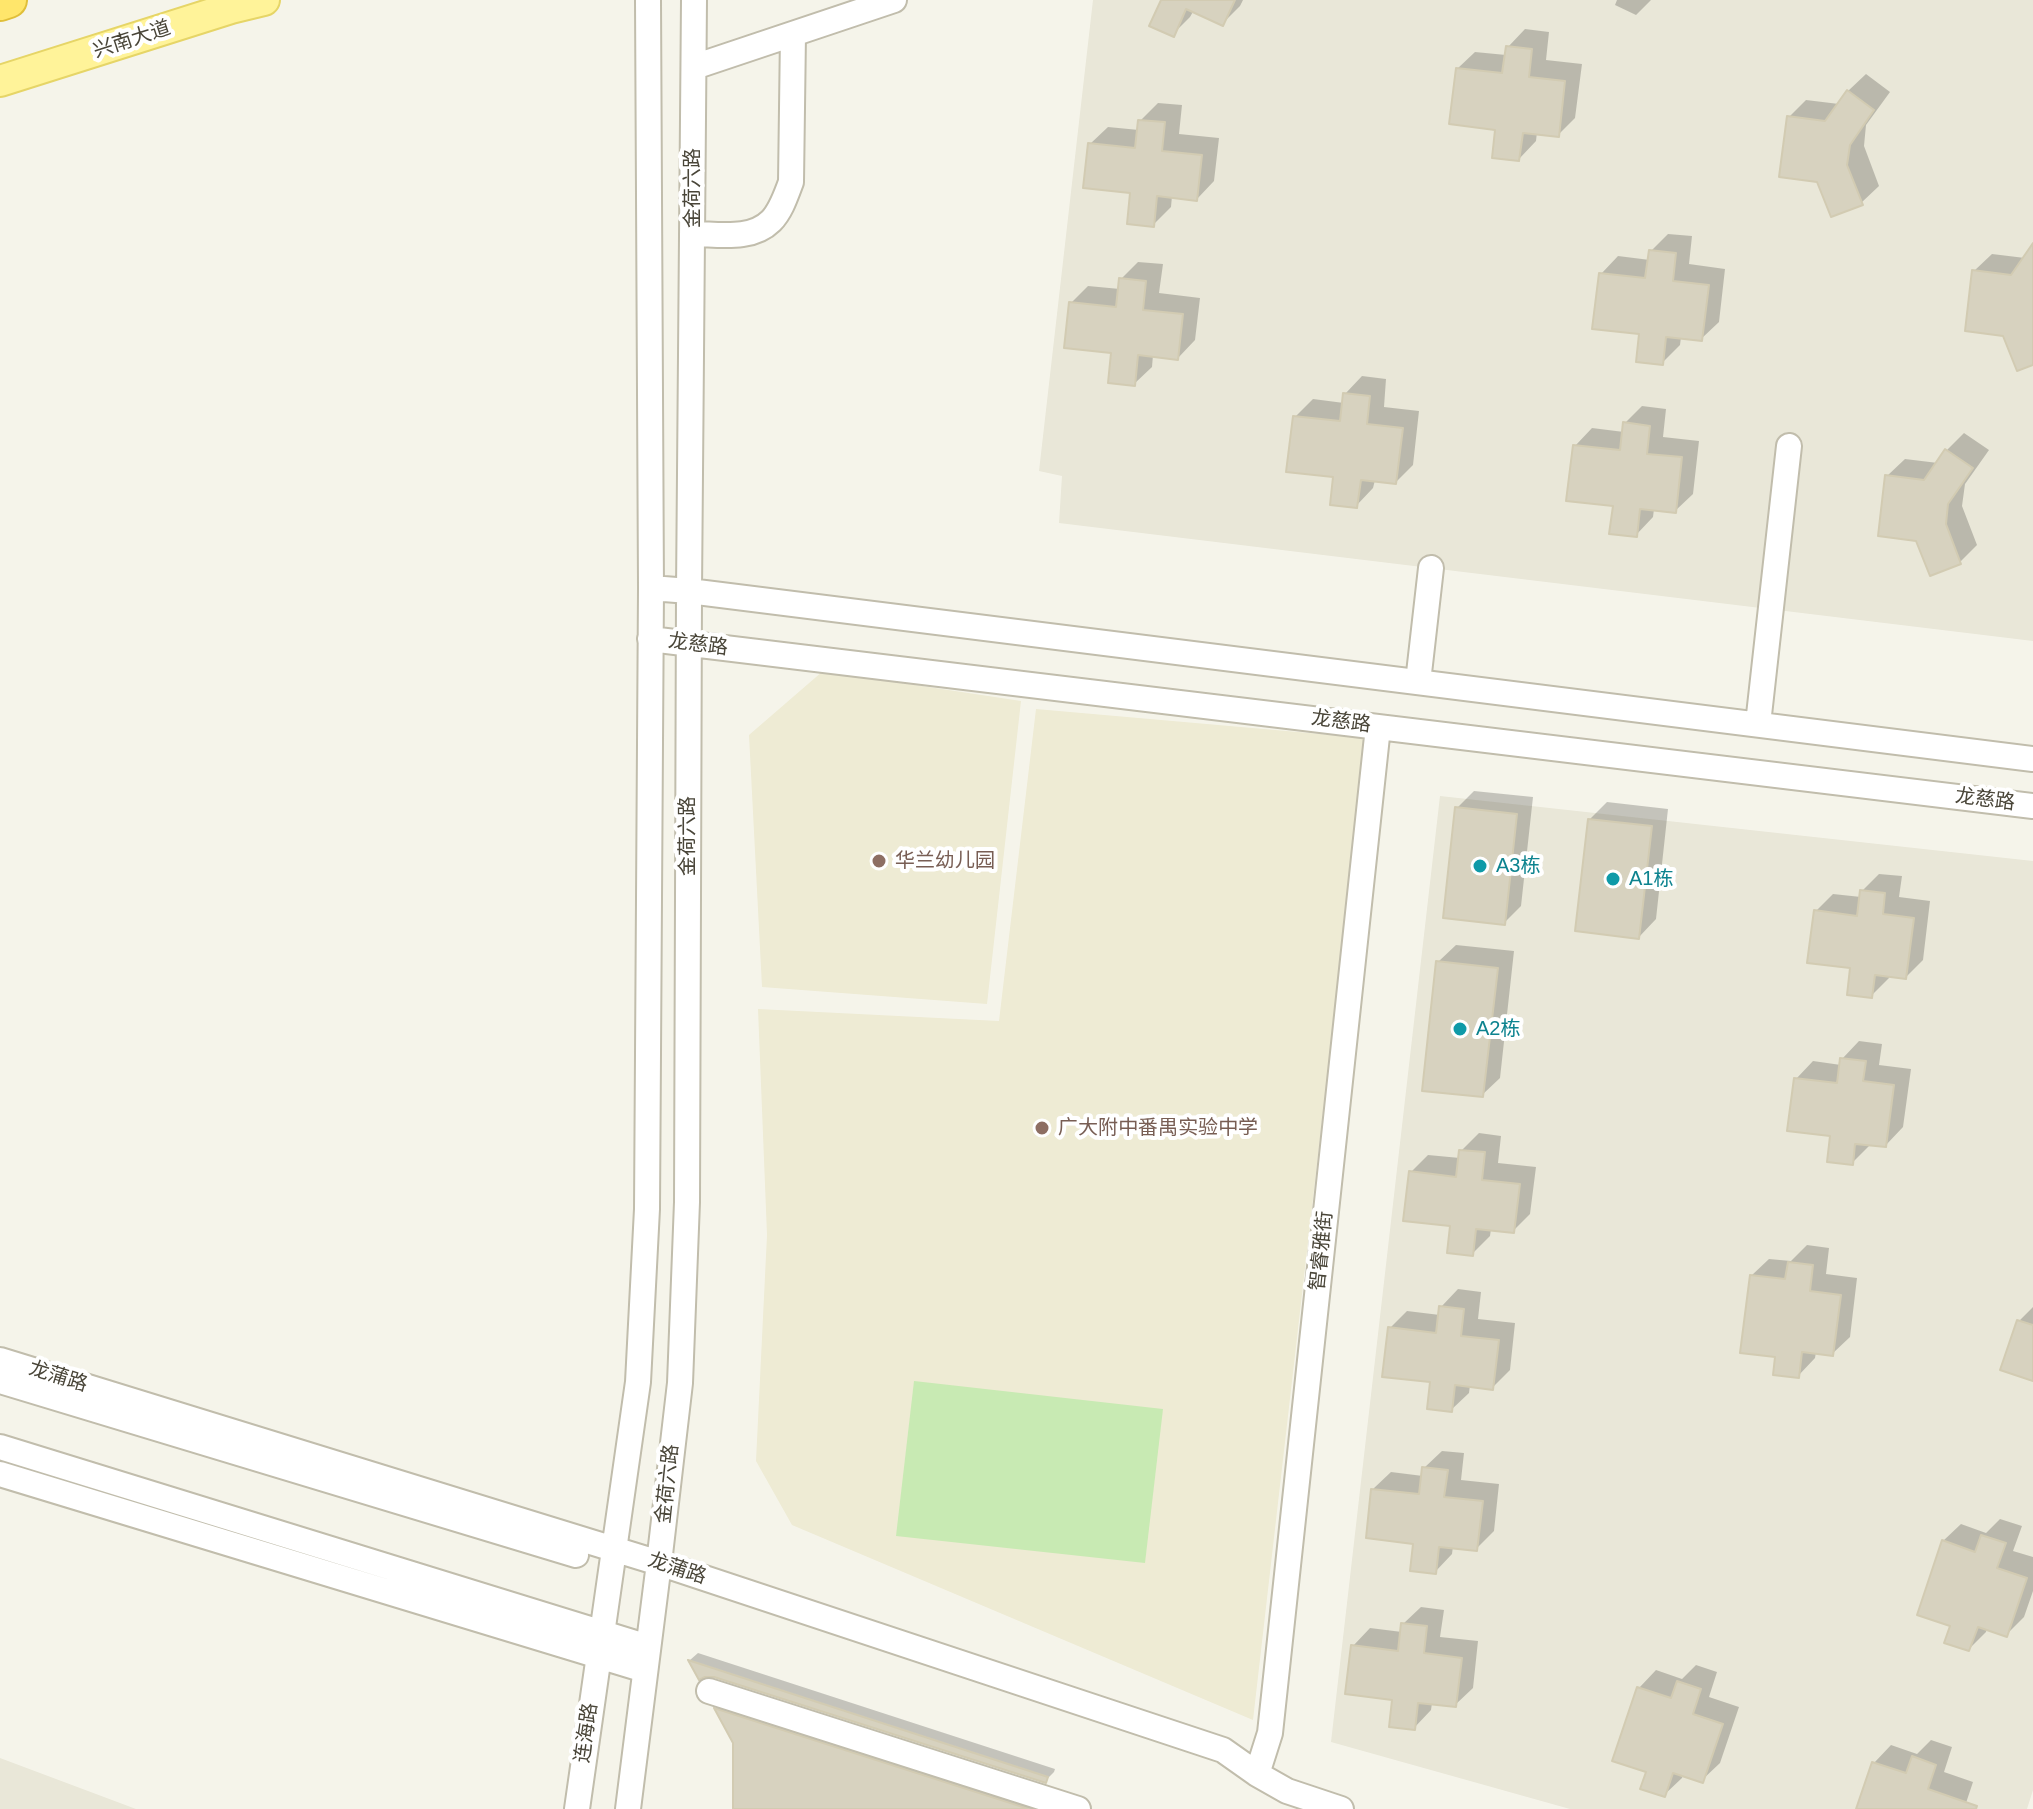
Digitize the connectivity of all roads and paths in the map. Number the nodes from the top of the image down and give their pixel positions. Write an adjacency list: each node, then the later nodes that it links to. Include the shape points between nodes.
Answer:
1 (9, 0): 6 (highway)
2 (264, 0): 9 (main road, 兴南大道)
3 (648, 0): 13 (street, 金荷六路)
4 (694, 0): 8 (street, 金荷六路)
5 (894, 0): 7 (street)
6 (0, 3)
7 (793, 34): 8 (street); 10 (street, via 791,182 782,203 770,222 748,234)
8 (694, 67): 10 (street, 金荷六路)
9 (0, 81)
10 (692, 234): 14 (street, 金荷六路)
11 (1789, 446): 18 (street)
12 (1431, 568): 17 (street)
13 (651, 588): 14 (street); 15 (street, 金荷六路)
14 (689, 591): 16 (street, 金荷六路); 17 (street)
15 (650, 639): 16 (street, 龙慈路); 26 (street, 金荷六路, via 647,1209 638,1382)
16 (689, 644): 19 (street, 龙慈路); 27 (street, 金荷六路, via 687,1202 680,1383)
17 (1418, 682): 18 (street)
18 (1758, 724): 20 (street)
19 (1378, 727): 21 (street, 龙慈路); 31 (street, 智睿雅街, via 1270,1733)
20 (2033, 759)
21 (2033, 806)
22 (0, 1360): 26 (street, 龙蒲路)
23 (0, 1381): 26 (street, 龙蒲路)
24 (0, 1447): 28 (street)
25 (0, 1474): 28 (street)
26 (612, 1558): 27 (street, 龙蒲路); 28 (street, 金荷六路)
27 (658, 1572): 29 (street, 金荷六路); 31 (street, 龙蒲路, via 1223,1750); 35 (street, 龙蒲路, via 1217,1763 1280,1799)
28 (600, 1645): 29 (street); 33 (street, 连海路)
29 (647, 1659): 34 (street)
30 (709, 1691): 32 (street)
31 (1257, 1774): 36 (street, 龙蒲路, via 1287,1791)
32 (1060, 1805)
33 (577, 1809)
34 (628, 1809)
35 (1311, 1809)
36 (1341, 1809)

